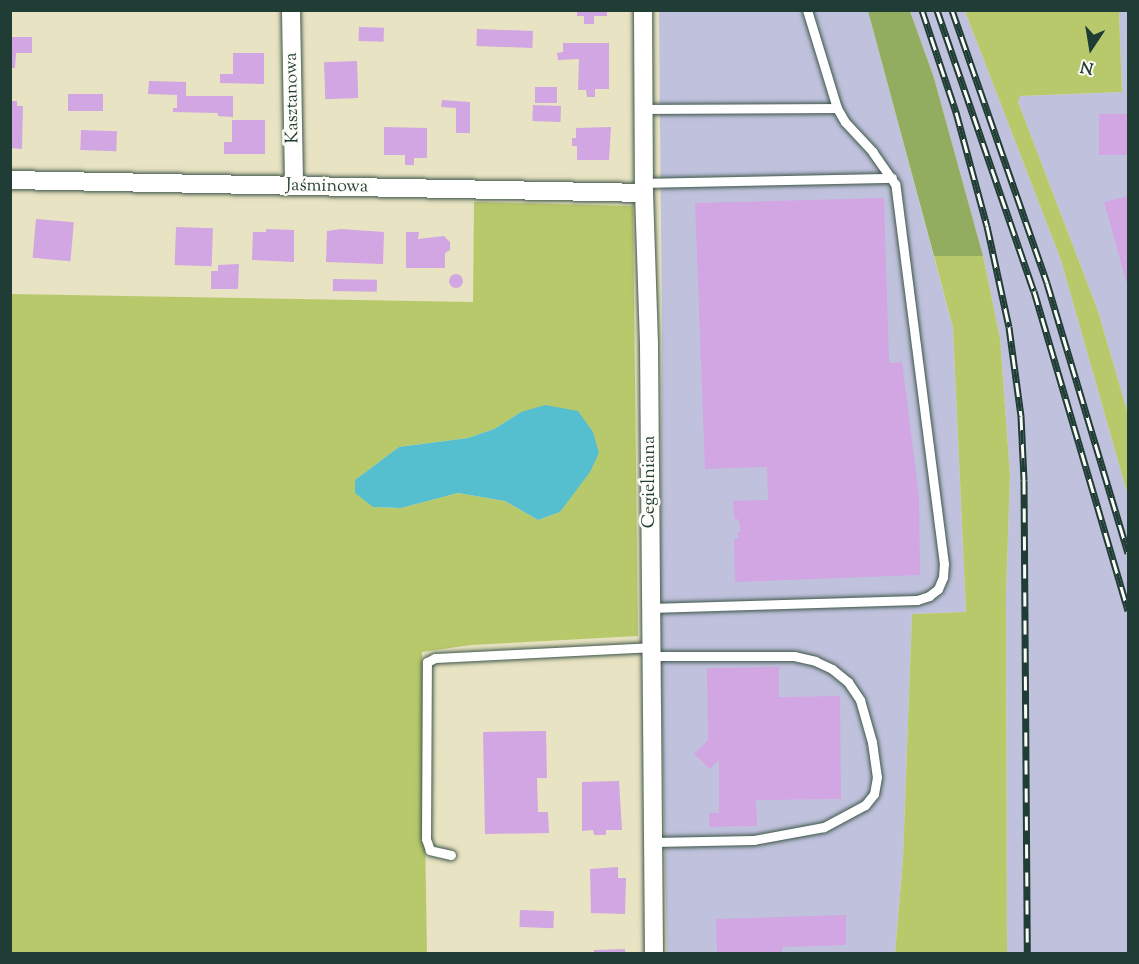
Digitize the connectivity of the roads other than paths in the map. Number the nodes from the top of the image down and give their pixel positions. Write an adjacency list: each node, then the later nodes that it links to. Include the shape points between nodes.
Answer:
1 (291, 10): 8 (street, Kasztanowa)
2 (643, 10): 5 (street, Cegielniana)
3 (807, 10): 4 (lane)
4 (837, 108): 5 (lane); 6 (lane)
5 (643, 109): 9 (street, Cegielniana)
6 (892, 178): 9 (lane); 10 (lane, via 944,564 938,589 917,600)
7 (10, 180): 8 (street, Jaśminowa)
8 (294, 186): 9 (street, Jaśminowa)
9 (644, 188): 10 (street, Cegielniana)
10 (650, 608): 11 (street, Cegielniana)
11 (650, 651): 12 (street, Cegielniana); 12 (lane, via 794,656 832,669 848,682 860,700 877,777 874,794 865,805 824,826 754,840); 13 (lane, via 435,658 427,662 426,839 430,850)
12 (654, 842): 14 (street, Cegielniana)
13 (451, 855)
14 (654, 954)

